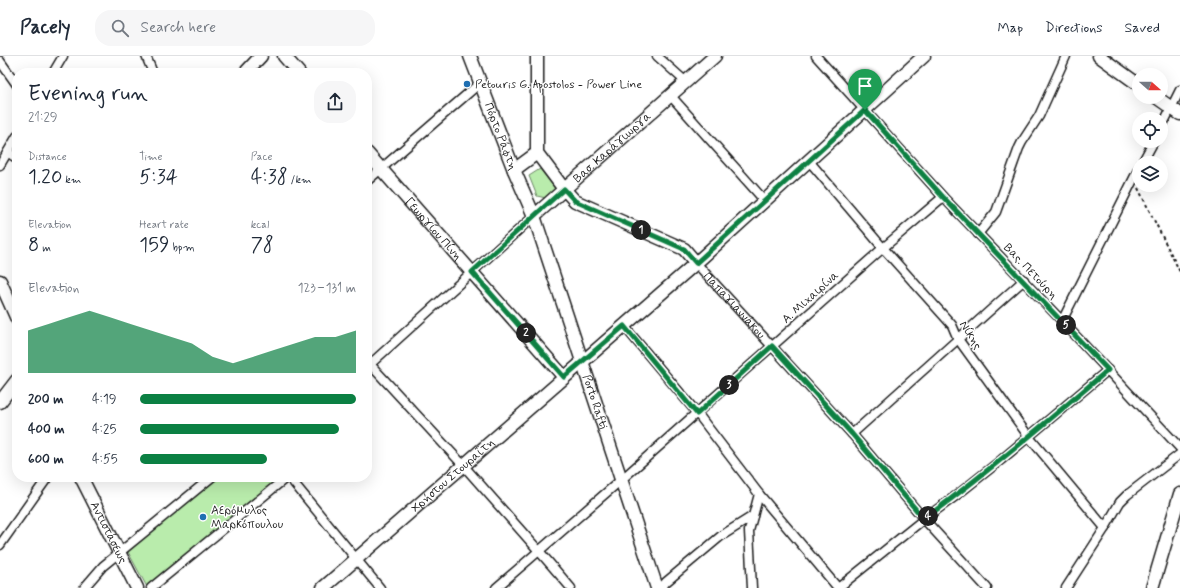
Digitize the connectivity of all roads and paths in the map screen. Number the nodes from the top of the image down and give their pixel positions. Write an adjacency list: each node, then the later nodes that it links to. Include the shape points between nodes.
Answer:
1 (63, 56): 14 (street)
2 (146, 56): 15 (street)
3 (261, 56): 16 (main road)
4 (284, 56): 17 (main road)
5 (470, 56): 21 (main road, Πόρτο Ράφτη)
6 (537, 56): 30 (main road)
7 (658, 56): 20 (street)
8 (715, 56): 20 (main road, Βασ. Καράγιωργα)
9 (816, 56): 25 (street)
10 (924, 56): 25 (main road, Χρήστου Στουραΐτη)
11 (1066, 56): 44 (street, via 1039,116 1019,148 996,212)
12 (1099, 56): 19 (main road)
13 (0, 61): 18 (street)
14 (56, 68)
15 (151, 68)
16 (250, 68)
17 (295, 68)
18 (12, 78)
19 (1132, 80)
20 (686, 82): 23 (main road, Βασ. Καράγιωργα)
21 (480, 83): 35 (street); 36 (main road, Πόρτο Ράφτη)
22 (1180, 90): 26 (street)
23 (670, 95): 39 (main road, Βασ. Καράγιωργα); 42 (street)
24 (1166, 104): 26 (main road)
25 (865, 110): 33 (main road, Χρήστου Στουραΐτη); 41 (street, Βας. Πετούρη)
26 (1176, 111): 27 (street)
27 (1168, 120)
28 (12, 145): 29 (street)
29 (8, 152): 31 (street); 34 (street)
30 (537, 153): 36 (main road); 39 (main road, Παπαγιαννάκου)
31 (12, 155)
32 (372, 159): 35 (main road, Γεωργίου Πίνη)
33 (808, 161): 42 (main road, Χρήστου Στουραΐτη); 45 (street, Νίκης)
34 (0, 165)
35 (380, 169): 37 (street); 47 (main road, Γεωργίου Πίνη)
36 (514, 170): 43 (main road, Πόρτο Ράφτη)
37 (372, 176)
38 (1132, 180): 52 (street)
39 (564, 189): 43 (main road, Βασ. Καράγιωργα); 46 (main road, Παπαγιαννάκου, via 575,201 684,249)
40 (1140, 192): 48 (path)
41 (943, 197): 44 (street, Βας. Πετούρη); 45 (street, Α. Μιχαιρίνα)
42 (765, 201): 46 (main road, Χρήστου Στουραΐτη)
43 (534, 216): 47 (street, Βασ. Καράγιωργα); 57 (main road, Porto Rafti)
44 (978, 234): 49 (street, Βας. Πετούρη)
45 (883, 248): 54 (street, Νίκης, via 952,325); 55 (street, Α. Μιχαιρίνα)
46 (696, 263): 53 (main road, Χρήστου Στουραΐτη); 55 (street, Παπαγιαννάκου)
47 (472, 272): 56 (street, Βασ. Καράγιωργα); 60 (main road, Γεωργίου Πίνη)
48 (1180, 272)
49 (1024, 280): 52 (street, Βας. Πετούρη); 54 (street)
50 (0, 281): 51 (main road)
51 (12, 308)
52 (1062, 321): 59 (street, Βας. Πετούρη)
53 (624, 326): 57 (main road, Χρήστου Στουραΐτη); 63 (street)
54 (958, 339): 64 (street); 65 (street, Νίκης)
55 (772, 346): 63 (street, Α. Μιχαιρίνα); 64 (street, Παπαγιαννάκου)
56 (372, 360)
57 (582, 361): 60 (main road, Χρήστου Στουραΐτη); 69 (main road, Porto Rafti)
58 (372, 368): 68 (street)
59 (1108, 370): 65 (street); 66 (street, Βας. Πετούρη)
60 (564, 377): 68 (main road, Χρήστου Στουραΐτη)
61 (12, 386): 62 (main road)
62 (0, 402)
63 (697, 414): 69 (street, Α. Μιχαιρίνα); 75 (street)
64 (852, 434): 78 (street, Παπαγιαννάκου)
65 (1029, 437): 78 (street); 79 (street, Νίκης)
66 (1180, 448)
67 (1180, 454): 79 (street, via 1127,495)
68 (463, 465): 81 (street); 83 (main road, Χρήστου Στουραΐτη)
69 (622, 480): 81 (street, Α. Μιχαιρίνα); 91 (main road, Porto Rafti)
70 (44, 482): 80 (street)
71 (83, 482): 82 (main road, Αντιστάσεως)
72 (206, 482): 82 (street)
73 (282, 482): 86 (street)
74 (292, 482): 83 (street)
75 (759, 494): 77 (street); 94 (street)
76 (1180, 494): 97 (main road)
77 (754, 516): 92 (street, via 721,536); 93 (street, via 749,531)
78 (924, 519): 94 (street); 95 (street, Παπαγιαννάκου)
79 (1105, 528): 96 (street)
80 (0, 545)
81 (540, 551): 89 (street, Α. Μιχαιρίνα); 90 (street)
82 (118, 553): 84 (street); 85 (main road, Αντιστάσεως)
83 (356, 559): 87 (main road, Χρήστου Στουραΐτη); 88 (street)
84 (84, 588)
85 (137, 588)
86 (151, 588)
87 (323, 588)
88 (380, 588)
89 (496, 588)
90 (571, 588)
91 (657, 588)
92 (660, 588)
93 (752, 588)
94 (838, 588)
95 (986, 588)
96 (1066, 588)
97 (1152, 588)

